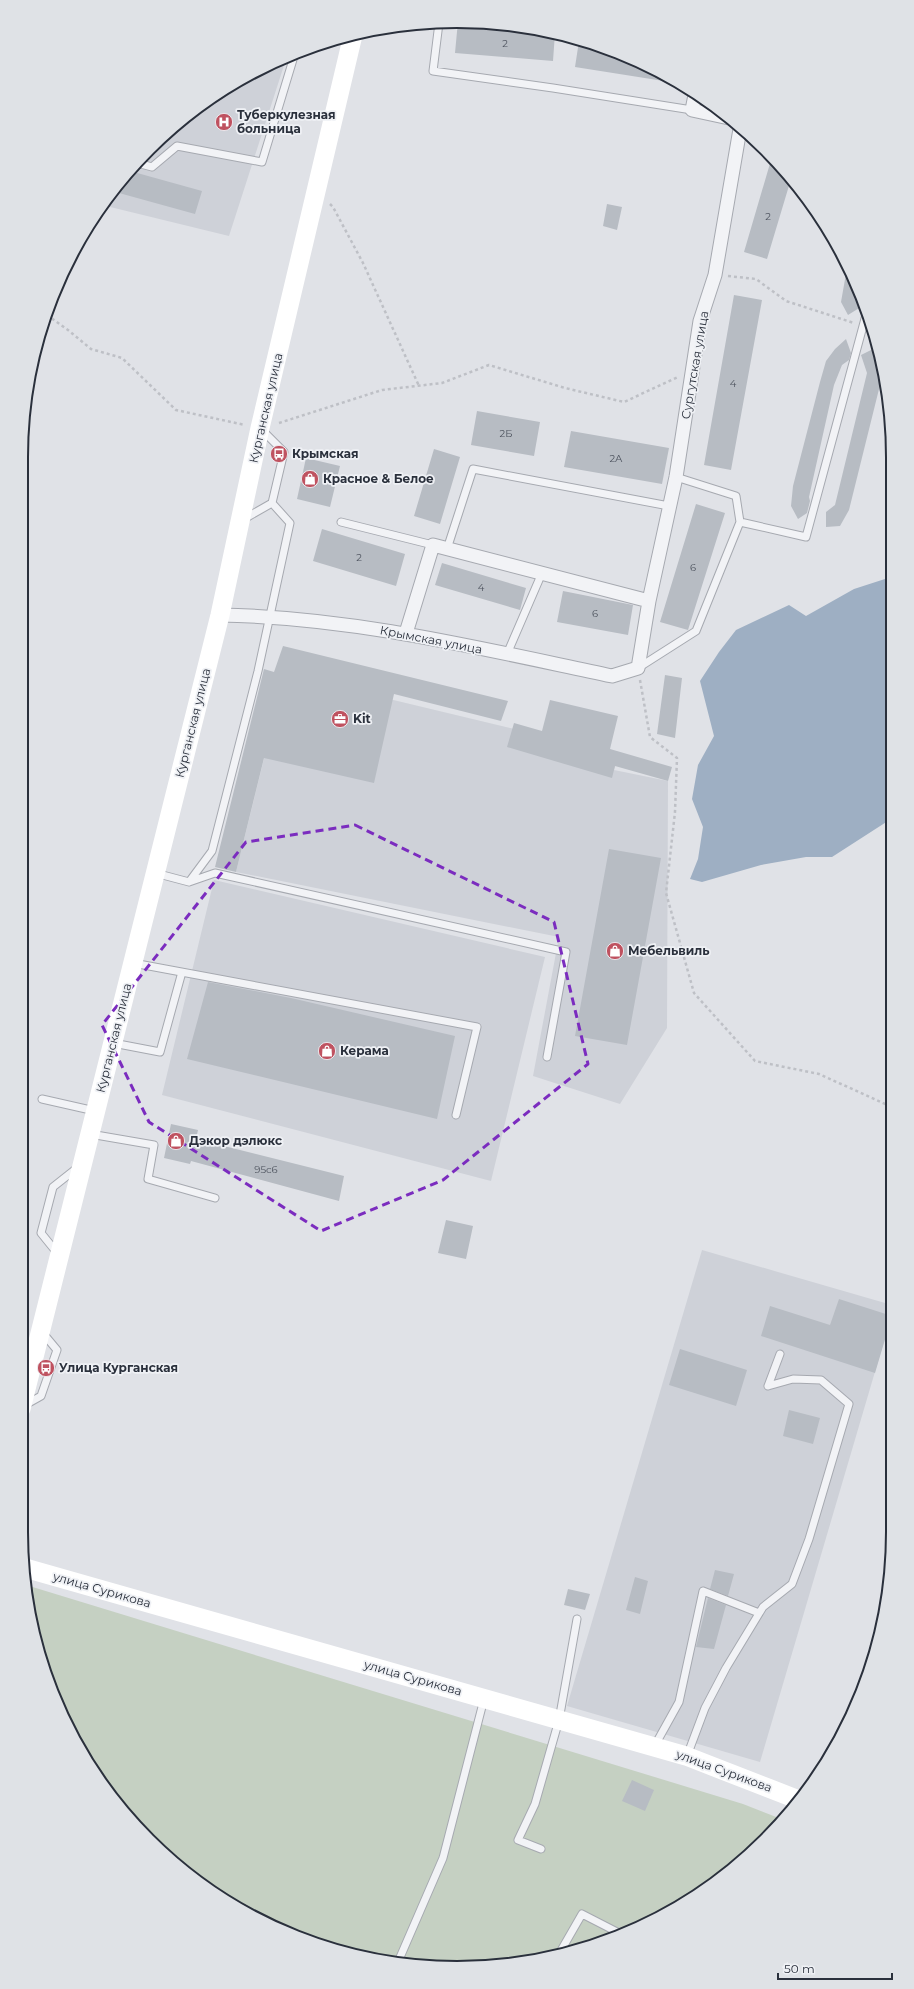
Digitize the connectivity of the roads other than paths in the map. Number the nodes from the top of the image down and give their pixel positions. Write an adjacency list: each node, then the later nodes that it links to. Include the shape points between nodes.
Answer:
1 (438, 29): 5 (lane, via 433,71)
2 (352, 42): 10 (main road, Курганская улица)
3 (293, 61): 8 (lane, via 262,162 177,146 152,167)
4 (694, 99): 5 (street)
5 (692, 110): 6 (street)
6 (715, 115)
7 (739, 133): 11 (street, Сургутская улица, via 715,275 700,321)
8 (143, 165)
9 (864, 324): 16 (lane, via 806,537)
10 (260, 428): 12 (lane, via 284,452); 14 (main road, Курганская улица)
11 (676, 477): 13 (street, Сургутская улица); 16 (lane, via 736,496)
12 (272, 503): 14 (lane); 22 (lane, via 290,523)
13 (669, 506): 18 (lane, via 473,469); 20 (street, Сургутская улица)
14 (240, 522): 21 (main road, Курганская улица)
15 (341, 522): 17 (lane)
16 (740, 522): 25 (lane, via 696,631)
17 (433, 545): 18 (street); 23 (street)
18 (447, 549): 19 (street)
19 (542, 573): 20 (street); 24 (lane)
20 (649, 601): 25 (street, Сургутская улица)
21 (220, 616): 22 (street, Крымская улица); 26 (main road, Курганская улица)
22 (269, 616): 23 (street, Крымская улица); 27 (lane, via 258,671 212,851)
23 (406, 633): 24 (street, Крымская улица)
24 (507, 654): 25 (street, Крымская улица, via 612,676)
25 (638, 668)
26 (155, 873): 27 (lane); 28 (main road, Курганская улица)
27 (189, 882): 31 (lane, via 215,873 566,952)
28 (133, 962): 29 (lane); 30 (main road, Курганская улица)
29 (182, 972): 30 (lane, via 160,1052); 34 (lane, via 477,1027)
30 (112, 1043): 33 (main road, Курганская улица)
31 (547, 1057)
32 (42, 1099): 33 (lane)
33 (95, 1112): 35 (main road, Курганская улица)
34 (456, 1115)
35 (90, 1134): 36 (lane, via 154,1144 148,1179); 38 (main road, Курганская улица)
36 (215, 1198)
37 (780, 1354): 40 (lane, via 768,1386 792,1379 821,1380 849,1404 809,1539 792,1584)
38 (28, 1381)
39 (30, 1570): 42 (main road, улица Сурикова)
40 (759, 1613): 44 (lane, via 703,1591 679,1702); 45 (lane, via 705,1708)
41 (577, 1619): 43 (lane)
42 (484, 1699): 43 (main road, улица Сурикова); 50 (lane, via 443,1858)
43 (559, 1720): 44 (main road, улица Сурикова); 47 (lane, via 535,1804 518,1840)
44 (654, 1747): 45 (main road, улица Сурикова)
45 (686, 1756): 46 (main road, улица Сурикова)
46 (793, 1798)
47 (541, 1849)
48 (614, 1931): 49 (lane, via 582,1914)
49 (563, 1947)
50 (400, 1957)

